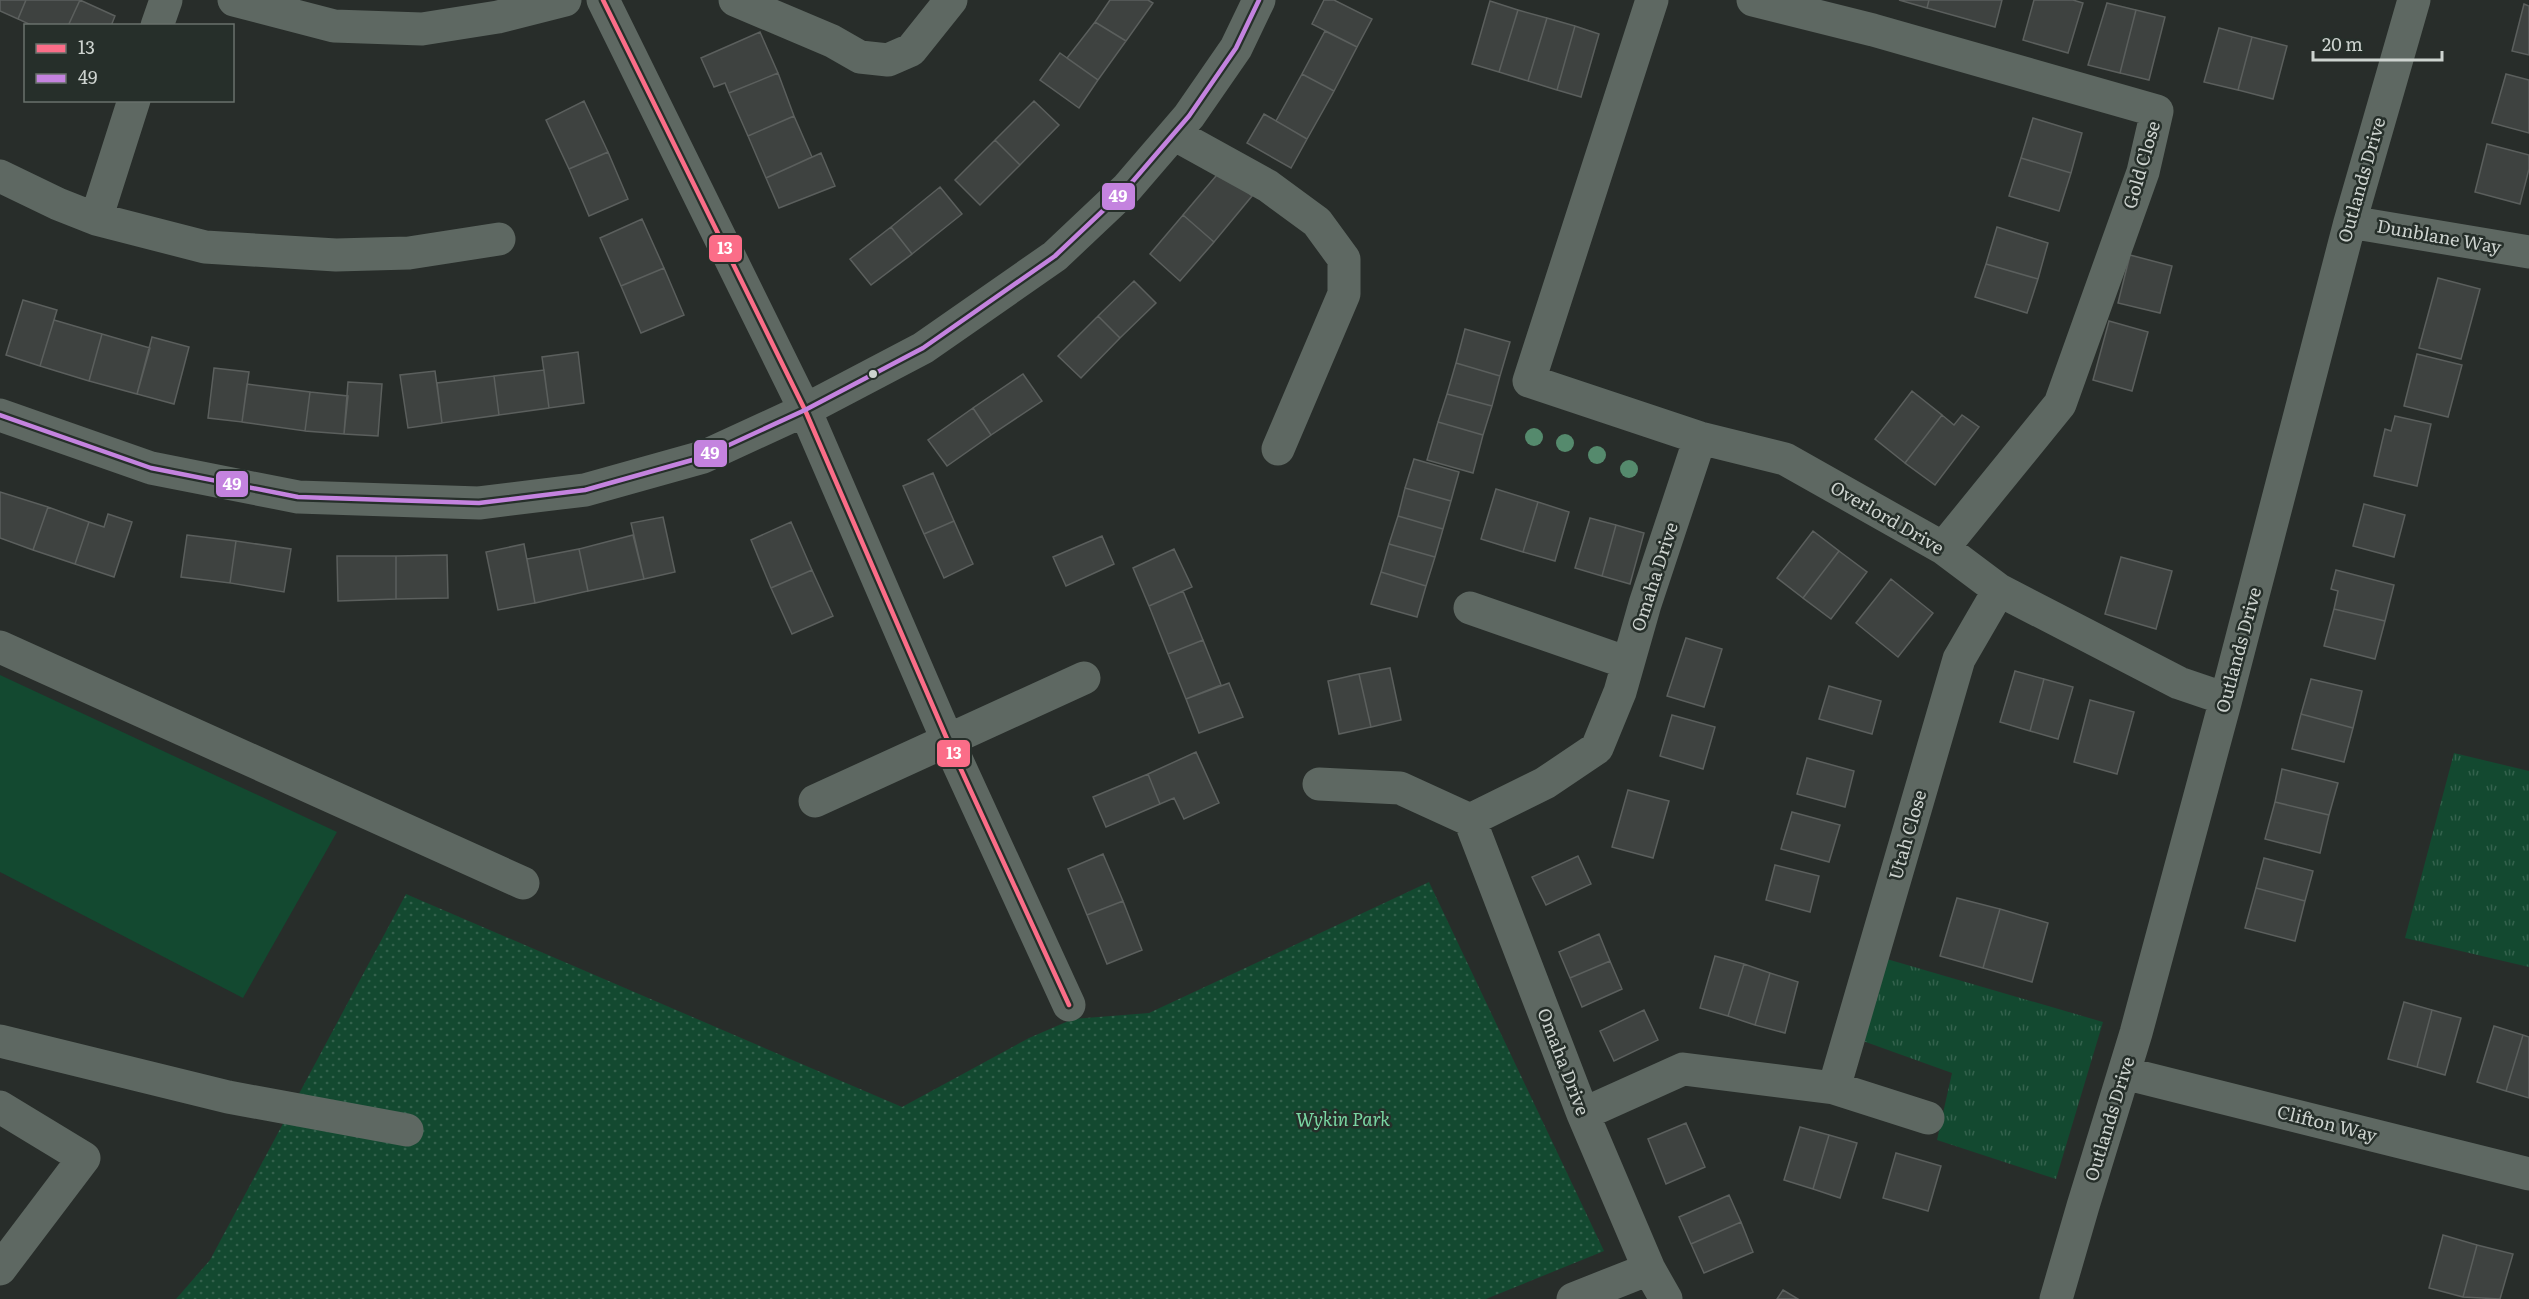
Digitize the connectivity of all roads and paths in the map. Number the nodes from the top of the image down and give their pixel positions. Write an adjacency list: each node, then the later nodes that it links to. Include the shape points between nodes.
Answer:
1 (166, 0): 11 (street)
2 (234, 0): 3 (street, via 334,26 422,28 498,17)
3 (565, 0)
4 (603, 0): 19 (street)
5 (735, 0): 6 (street, via 860,57 888,60 911,50)
6 (951, 0)
7 (1259, 0): 13 (street, via 1236,48)
8 (1652, 0): 21 (street, Overlord Drive, via 1529,381)
9 (1753, 0): 23 (street, Gold Close, via 2157,111 2144,172 2060,404)
10 (2414, 0): 16 (street, Outlands Drive)
11 (158, 24)
12 (133, 102): 15 (street)
13 (1174, 134): 19 (street, via 1127,188 1055,256 923,348); 22 (street, via 1268,186 1317,222 1344,259 1344,294)
14 (0, 176): 15 (street)
15 (96, 219): 17 (street, via 205,247 336,255 409,253)
16 (2350, 222): 18 (street, Dunblane Way); 29 (street, Outlands Drive)
17 (499, 239)
18 (2529, 252)
19 (805, 410): 20 (street, via 703,458 585,490 479,503 298,498 151,468); 30 (street)
20 (0, 415)
21 (1700, 438): 23 (street, Overlord Drive, via 1785,459); 27 (street, Omaha Drive)
22 (1278, 449)
23 (1943, 548): 24 (street, Overlord Drive)
24 (1999, 590): 29 (street, Overlord Drive, via 2179,683); 38 (street, Utah Close, via 1959,659)
25 (1470, 608): 27 (street)
26 (0, 647): 34 (street)
27 (1628, 663): 33 (street, Omaha Drive, via 1597,748 1545,783)
28 (1084, 678): 30 (street)
29 (2226, 699): 37 (street, Outlands Drive)
30 (947, 739): 32 (street); 35 (street)
31 (1319, 784): 33 (street, via 1400,788)
32 (816, 801)
33 (1470, 820): 40 (street, Omaha Drive)
34 (523, 883)
35 (1070, 1005)
36 (0, 1041): 42 (street, via 228,1097)
37 (2124, 1073): 43 (street, Clifton Way); 48 (street, Outlands Drive)
38 (1834, 1088): 40 (street, via 1683,1069); 41 (street)
39 (0, 1107): 44 (street, via 84,1158)
40 (1583, 1114): 45 (street, Omaha Drive)
41 (1928, 1118)
42 (407, 1130)
43 (2529, 1174)
44 (0, 1269)
45 (1649, 1269): 46 (street); 47 (street, Omaha Drive)
46 (1573, 1299)
47 (1666, 1299)
48 (2056, 1299)

